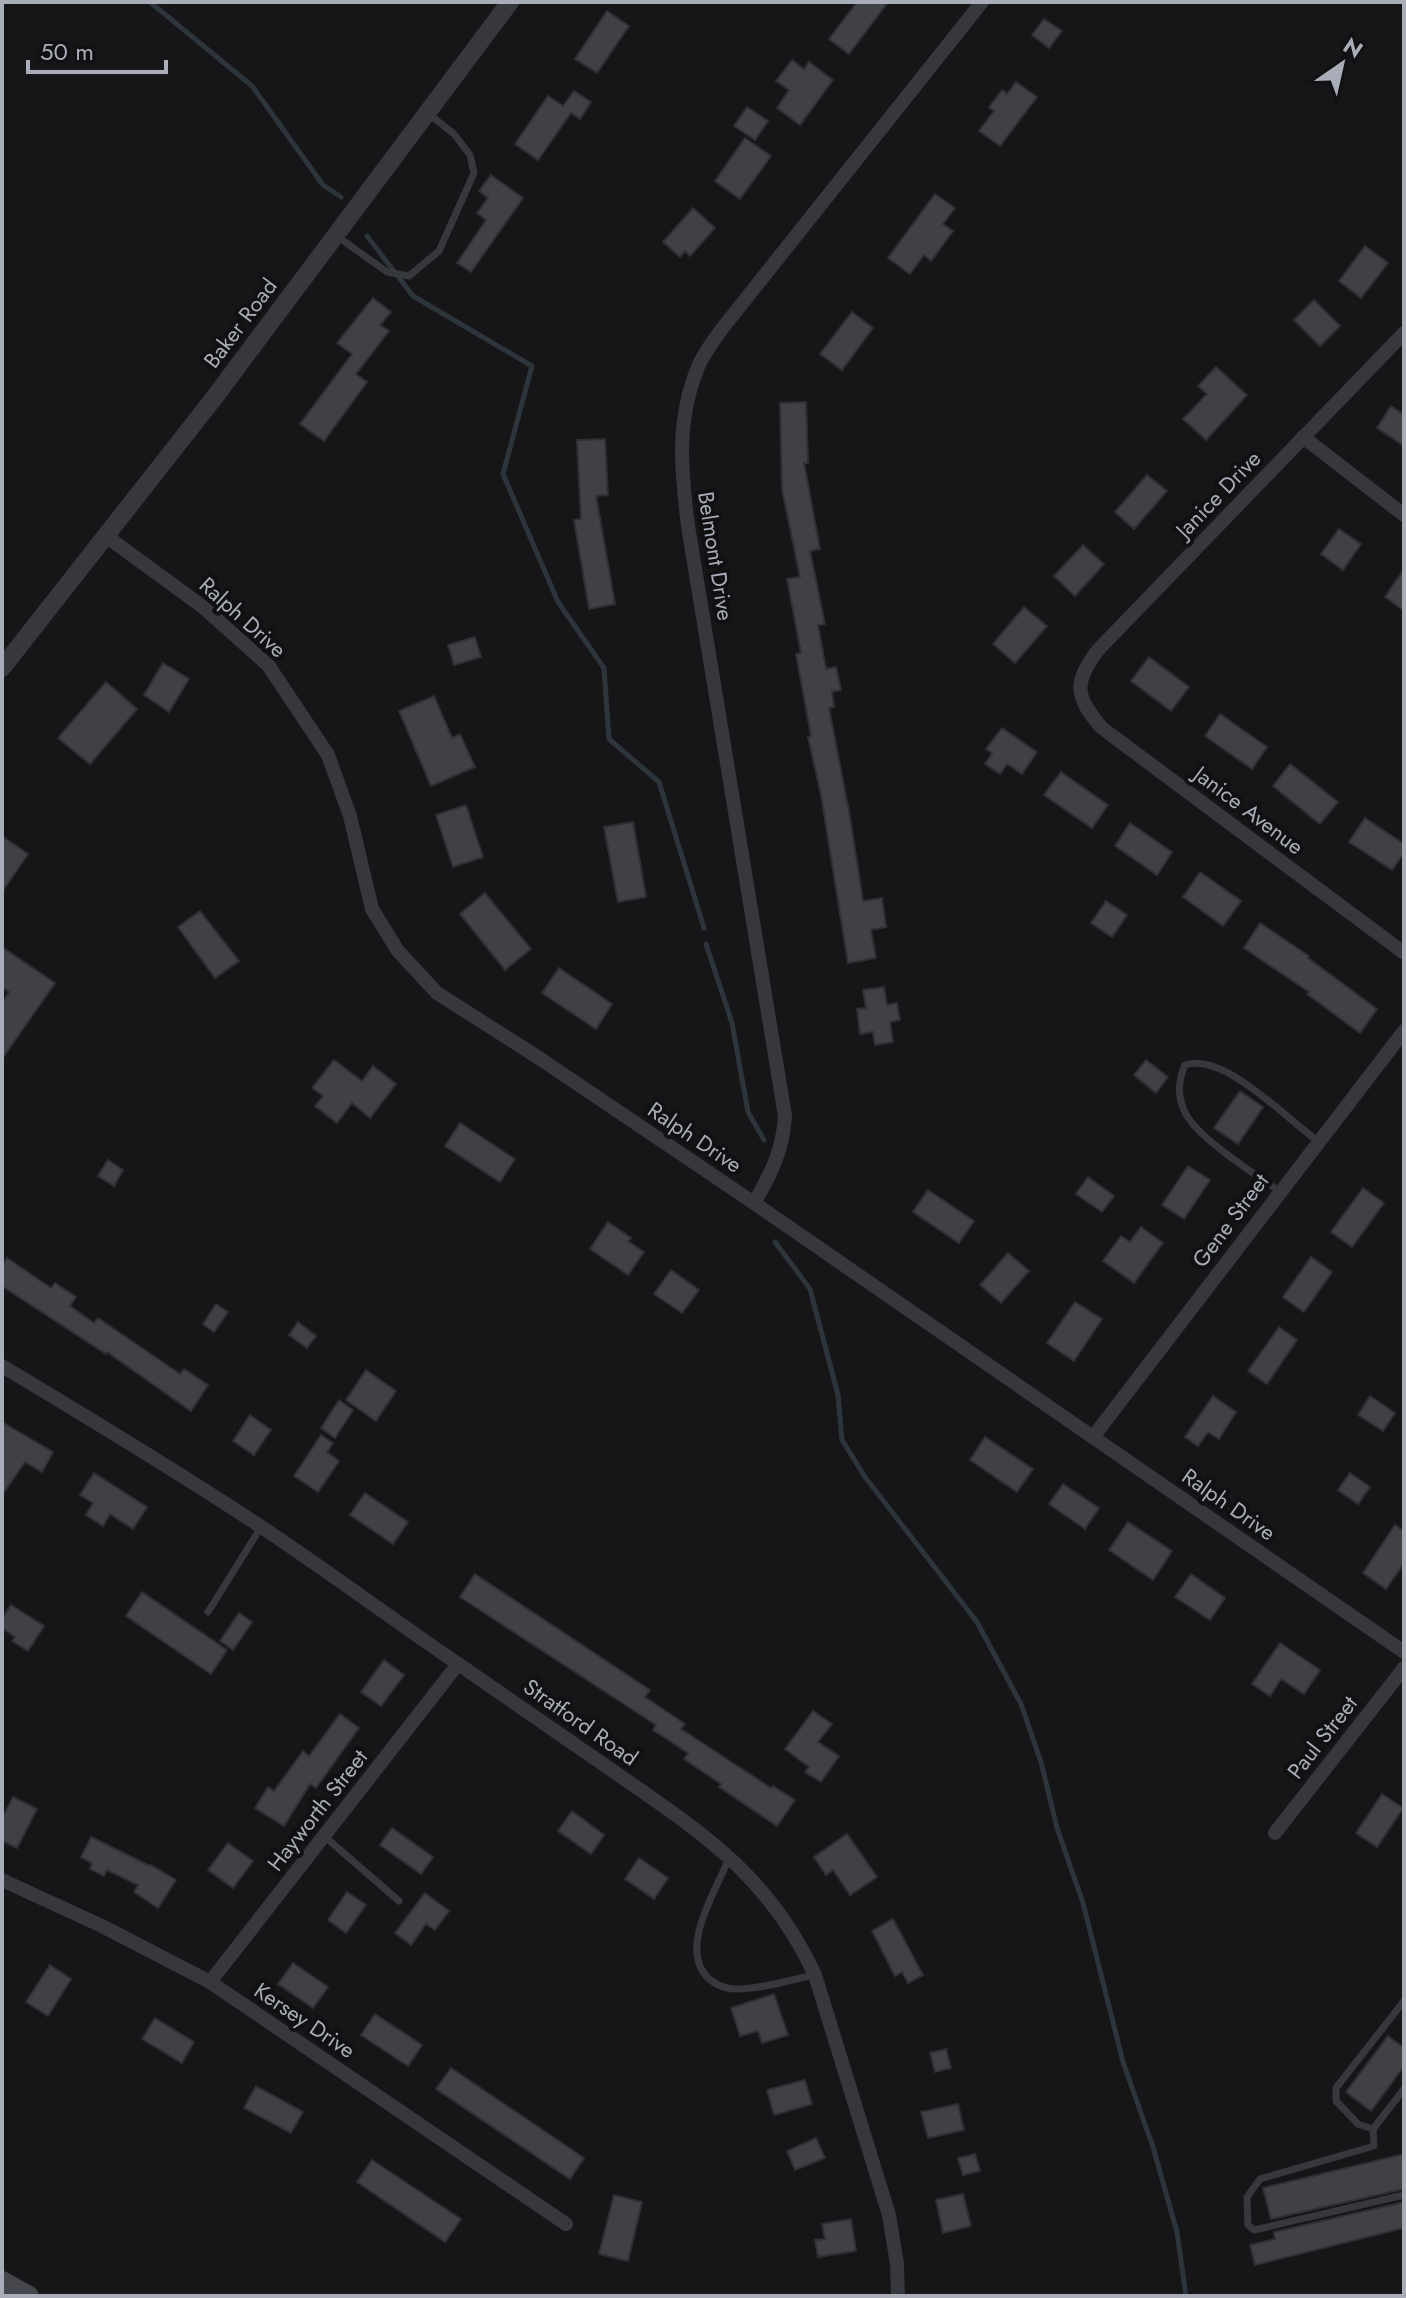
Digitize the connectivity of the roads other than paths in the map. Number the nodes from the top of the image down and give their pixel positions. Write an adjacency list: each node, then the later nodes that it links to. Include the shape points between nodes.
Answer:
1 (510, 2): 3 (street, Baker Road)
2 (975, 4): 15 (street, Belmont Drive, via 721,330 699,364 685,407 680,460 688,526 785,1116 776,1164)
3 (428, 113): 4 (street, Baker Road); 4 (lane, via 454,134 470,155 474,173 439,251 409,276 387,272)
4 (336, 235): 8 (street, Baker Road)
5 (1404, 333): 6 (street, Janice Drive)
6 (1303, 437): 7 (street); 10 (street, Janice Drive, via 1098,650 1084,669)
7 (1404, 515)
8 (106, 536): 9 (street, Baker Road); 15 (street, Ralph Drive, via 203,607 268,665 328,755 350,816 372,909 398,951 437,993)
9 (2, 668)
10 (1078, 693): 11 (street, Janice Avenue, via 1102,728)
11 (1404, 953)
12 (1404, 1031): 13 (street, Gene Street)
13 (1318, 1141): 14 (street, Gene Street); 14 (lane, via 1260,1093 1209,1063 1185,1065 1179,1078 1186,1115)
14 (1279, 1191): 17 (street, Gene Street)
15 (754, 1203): 17 (street, Ralph Drive)
16 (2, 1366): 18 (street, Stratford Road)
17 (1093, 1437): 20 (street, Ralph Drive)
18 (261, 1527): 19 (lane); 21 (street, Stratford Road)
19 (208, 1612)
20 (1404, 1652)
21 (458, 1664): 24 (street, Hayworth Street); 25 (street, Stratford Road)
22 (1404, 1668): 23 (street, Paul Street)
23 (1275, 1833)
24 (324, 1836): 27 (lane); 29 (street, Hayworth Street)
25 (730, 1856): 28 (street, Stratford Road, via 770,1899); 28 (lane, via 698,1932 695,1955 704,1974 715,1985 733,1989)
26 (2, 1880): 29 (street, Kersey Drive)
27 (399, 1901)
28 (815, 1975): 37 (street, Stratford Road, via 889,2215)
29 (210, 1982): 34 (street, Kersey Drive)
30 (1404, 2001): 32 (lane, via 1336,2088 1336,2101 1358,2124)
31 (1404, 2089): 32 (lane)
32 (1373, 2129): 33 (lane, via 1374,2146 1260,2179 1247,2197 1248,2225 1254,2230)
33 (1404, 2195)
34 (566, 2224)
35 (2, 2281): 36 (main road)
36 (29, 2296)
37 (898, 2296)

